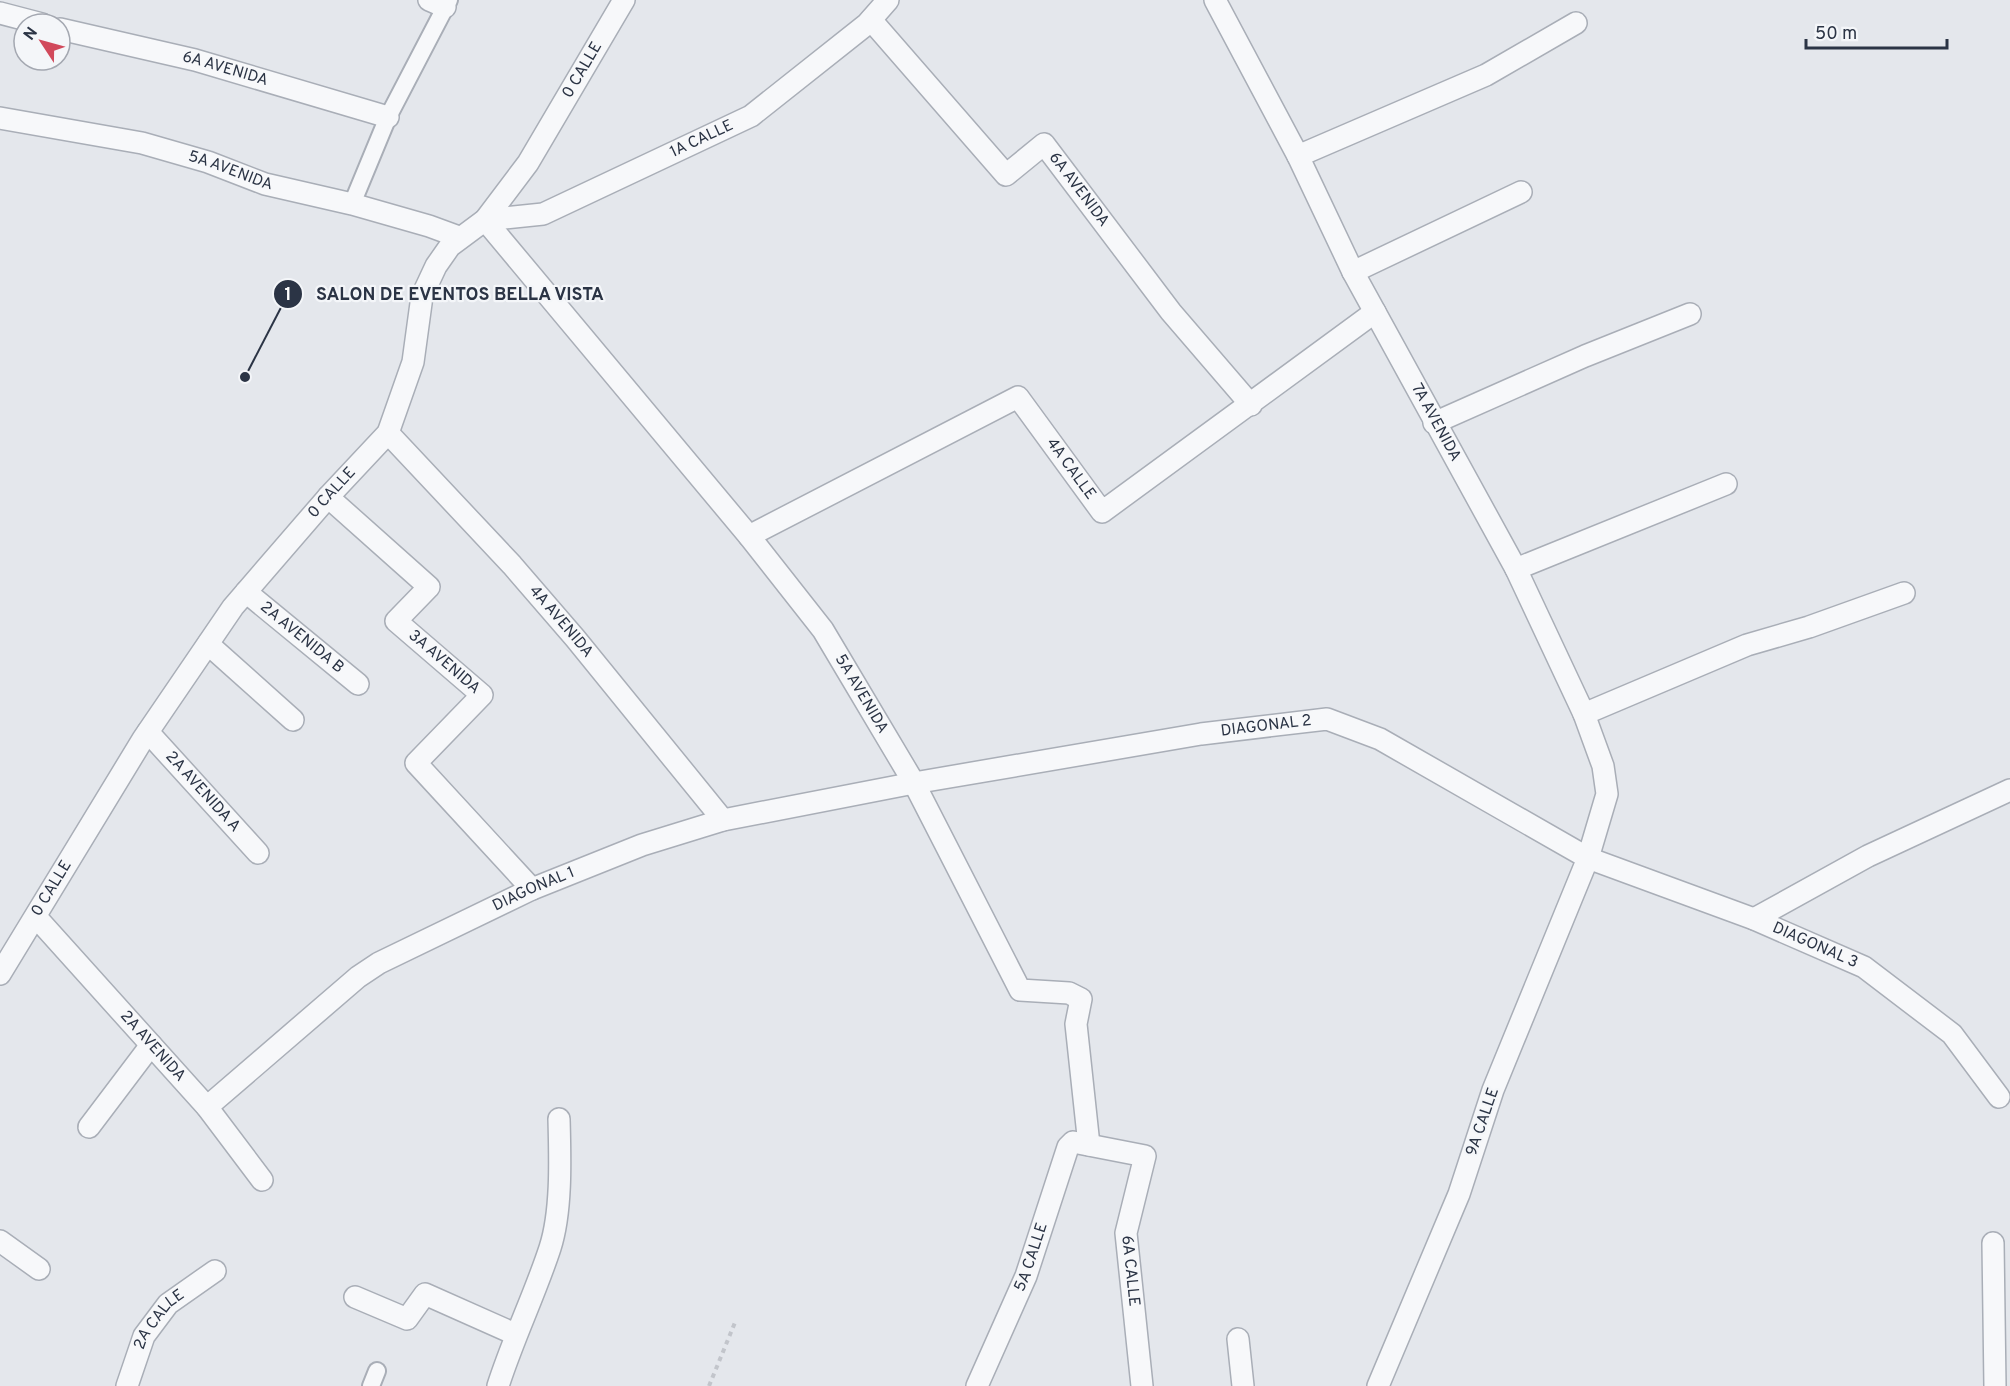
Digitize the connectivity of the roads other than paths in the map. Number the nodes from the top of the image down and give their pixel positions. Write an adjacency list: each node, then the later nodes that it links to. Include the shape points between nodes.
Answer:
1 (624, 0): 13 (street, 0 CALLE, via 528,163)
2 (888, 0): 5 (street, 1A CALLE)
3 (1215, 0): 10 (street, 7A AVENIDA)
4 (441, 2): 8 (street)
5 (870, 20): 13 (street, 1A CALLE, via 751,116 543,213); 18 (street, 6A AVENIDA, via 1006,175 1044,144 1172,312)
6 (1576, 23): 10 (street, via 1486,75)
7 (72, 31): 8 (street, 6A AVENIDA, via 195,60)
8 (388, 117): 12 (street)
9 (0, 118): 12 (street, 5A AVENIDA, via 142,143 265,184)
10 (1298, 156): 15 (street, 7A AVENIDA)
11 (1521, 192): 15 (street)
12 (352, 204): 14 (street, 5A AVENIDA)
13 (485, 220): 14 (street, 0 CALLE); 23 (street, 5A AVENIDA)
14 (459, 237): 20 (street, 0 CALLE, via 436,266 422,296 413,362)
15 (1353, 272): 16 (street, 7A AVENIDA)
16 (1376, 312): 18 (street, 4A CALLE); 19 (street, 7A AVENIDA)
17 (1690, 314): 19 (street)
18 (1251, 405): 23 (street, 4A CALLE, via 1102,512 1018,397)
19 (1434, 423): 24 (street, 7A AVENIDA)
20 (388, 433): 22 (street, 0 CALLE); 34 (street, 4A AVENIDA, via 512,565)
21 (1726, 484): 24 (street)
22 (328, 497): 25 (street, 0 CALLE); 37 (street, 3A AVENIDA, via 429,587 396,621 482,695 416,763)
23 (749, 536): 32 (street, 5A AVENIDA, via 823,630)
24 (1516, 569): 29 (street, 7A AVENIDA)
25 (246, 591): 27 (street, 0 CALLE); 28 (street, 2A AVENIDA B)
26 (1904, 593): 29 (street, via 1747,645)
27 (208, 644): 30 (street); 31 (street, 0 CALLE)
28 (358, 684)
29 (1584, 714): 36 (street, 7A AVENIDA, via 1603,766 1607,794)
30 (292, 720)
31 (148, 732): 35 (street, 2A AVENIDA A); 38 (street, 0 CALLE)
32 (914, 783): 34 (street, DIAGONAL 1); 36 (street, DIAGONAL 2, via 1201,734 1327,719 1380,739); 46 (street, 5A AVENIDA, via 1020,990 1069,993 1081,999 1076,1024)
33 (2010, 790): 39 (street, via 1868,856)
34 (723, 820): 37 (street, DIAGONAL 1, via 642,845)
35 (258, 853)
36 (1588, 858): 39 (street, DIAGONAL 3); 60 (street, 9A CALLE, via 1493,1090 1459,1194)
37 (532, 889): 43 (street, DIAGONAL 1, via 437,933 358,977)
38 (36, 917): 40 (street, 0 CALLE); 41 (street, 2A AVENIDA)
39 (1754, 919): 42 (street, DIAGONAL 3, via 1864,967 1952,1034)
40 (0, 974)
41 (151, 1045): 43 (street, 2A AVENIDA); 45 (street)
42 (1999, 1097)
43 (207, 1107): 47 (street, 2A AVENIDA)
44 (559, 1119): 53 (street, via 560,1166 554,1230)
45 (88, 1127)
46 (1089, 1145): 57 (street, 5A CALLE, via 1073,1142 1068,1147 1026,1276); 58 (street, 6A CALLE, via 1142,1153 1146,1159 1126,1233)
47 (262, 1180)
48 (0, 1241): 50 (street)
49 (1993, 1244): 61 (street)
50 (39, 1269)
51 (215, 1271): 55 (street, 2A CALLE, via 168,1304 144,1336)
52 (355, 1297): 53 (street, via 407,1319 425,1294)
53 (515, 1334): 56 (street)
54 (1238, 1339): 59 (street)
55 (127, 1386)
56 (498, 1386)
57 (977, 1386)
58 (1142, 1386)
59 (1243, 1386)
60 (1378, 1386)
61 (1995, 1386)

